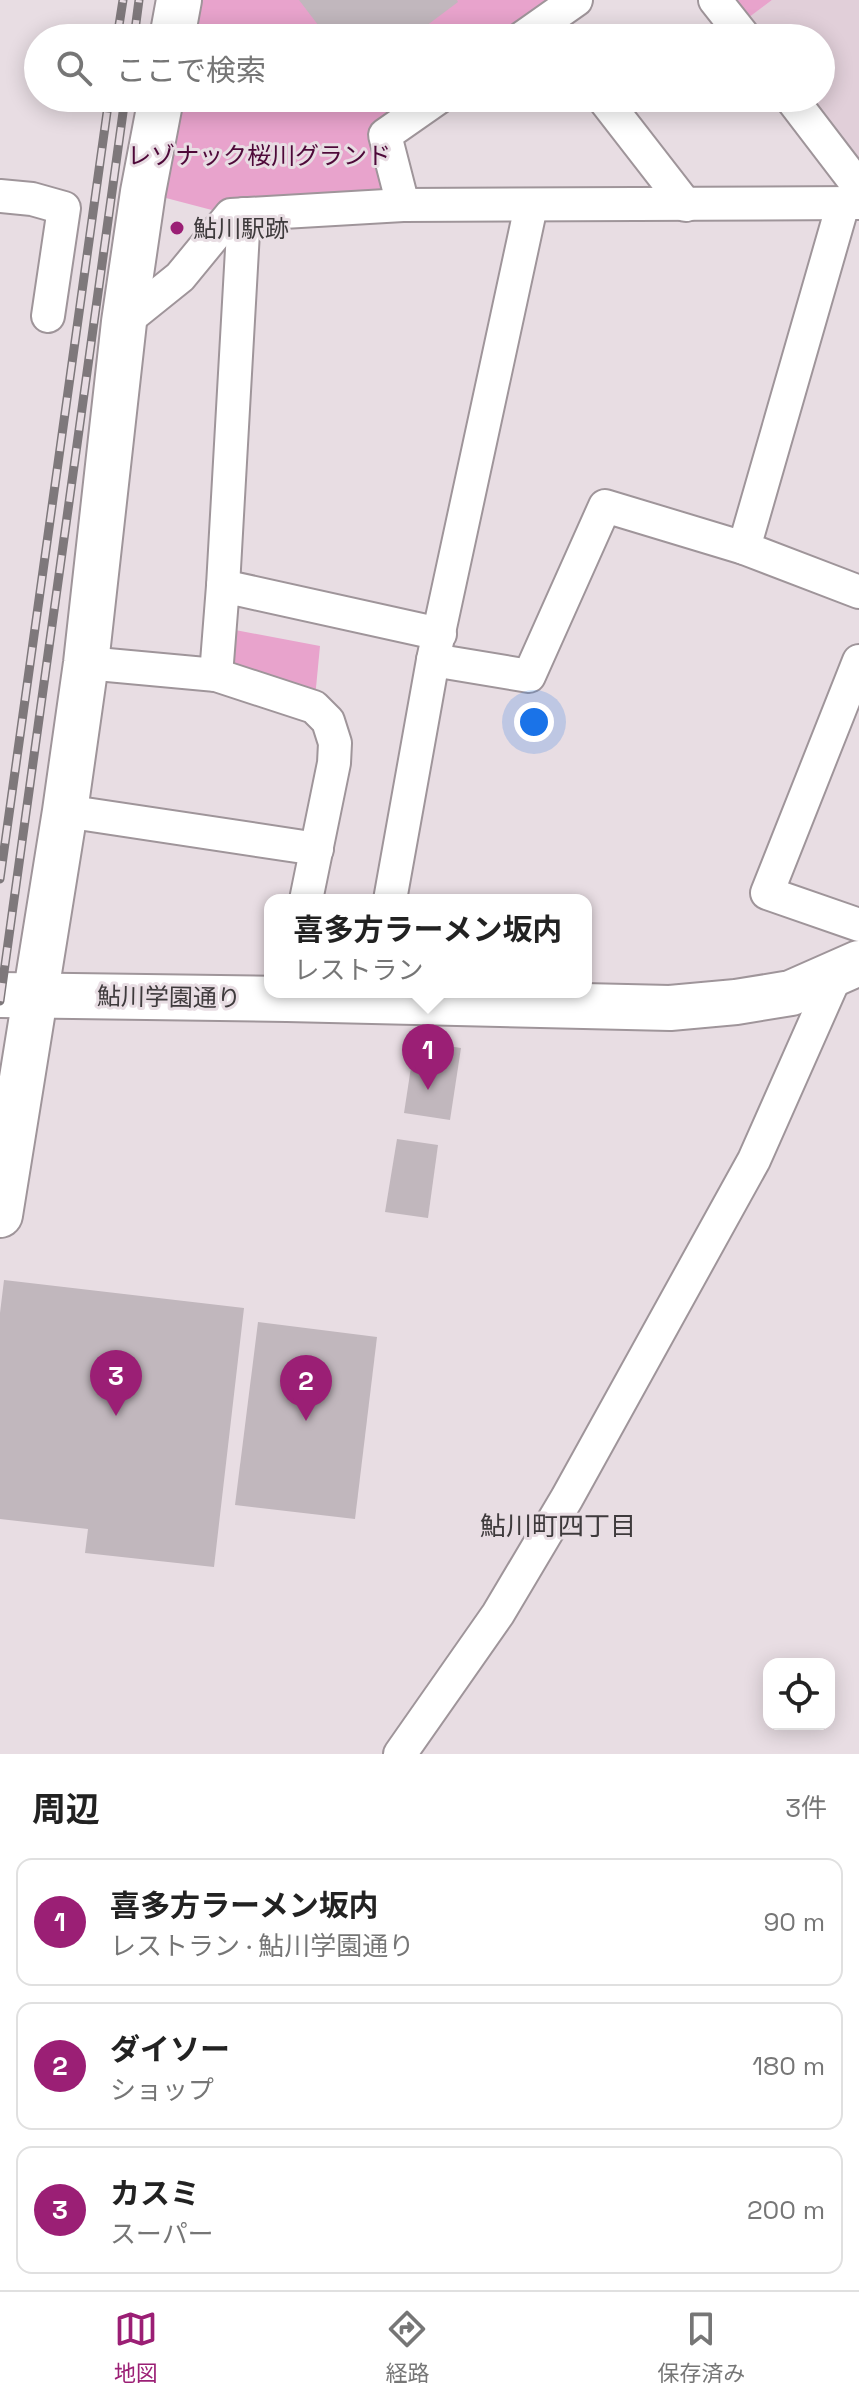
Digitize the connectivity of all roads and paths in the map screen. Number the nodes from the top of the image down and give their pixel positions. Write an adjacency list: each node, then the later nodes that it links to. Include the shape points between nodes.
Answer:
1 (179, 0): 4 (street)
2 (576, 0): 5 (street)
3 (715, 0): 6 (street)
4 (175, 24)
5 (551, 24)
6 (734, 24)
7 (158, 112): 18 (street)
8 (418, 112): 13 (street, via 385,135)
9 (614, 112): 14 (street)
10 (800, 112): 12 (street)
11 (0, 196): 17 (street, via 64,208)
12 (854, 198): 14 (street); 19 (street)
13 (403, 205): 15 (street); 16 (street)
14 (686, 205): 15 (street)
15 (531, 206): 22 (street)
16 (244, 214): 18 (street, via 231,215 180,277); 20 (street)
17 (48, 316)
18 (124, 322): 24 (street)
19 (744, 548): 21 (street); 22 (street, via 605,506 529,676)
20 (223, 586): 22 (street); 25 (street)
21 (859, 592)
22 (437, 647): 29 (street)
23 (859, 661): 30 (street, via 767,893)
24 (86, 663): 25 (street); 26 (street)
25 (216, 675): 27 (street, via 314,707 328,721 334,763)
26 (65, 811): 27 (street); 32 (street)
27 (317, 849): 28 (street)
28 (307, 894)
29 (391, 894)
30 (859, 925)
31 (851, 964): 34 (street, 鮎川学園通り, via 791,993 670,1008); 36 (street, via 754,1160 567,1498 498,1614)
32 (17, 995): 33 (street, 鮎川学園通り); 35 (street)
33 (264, 995)
34 (422, 998)
35 (0, 1215)
36 (400, 1754)

